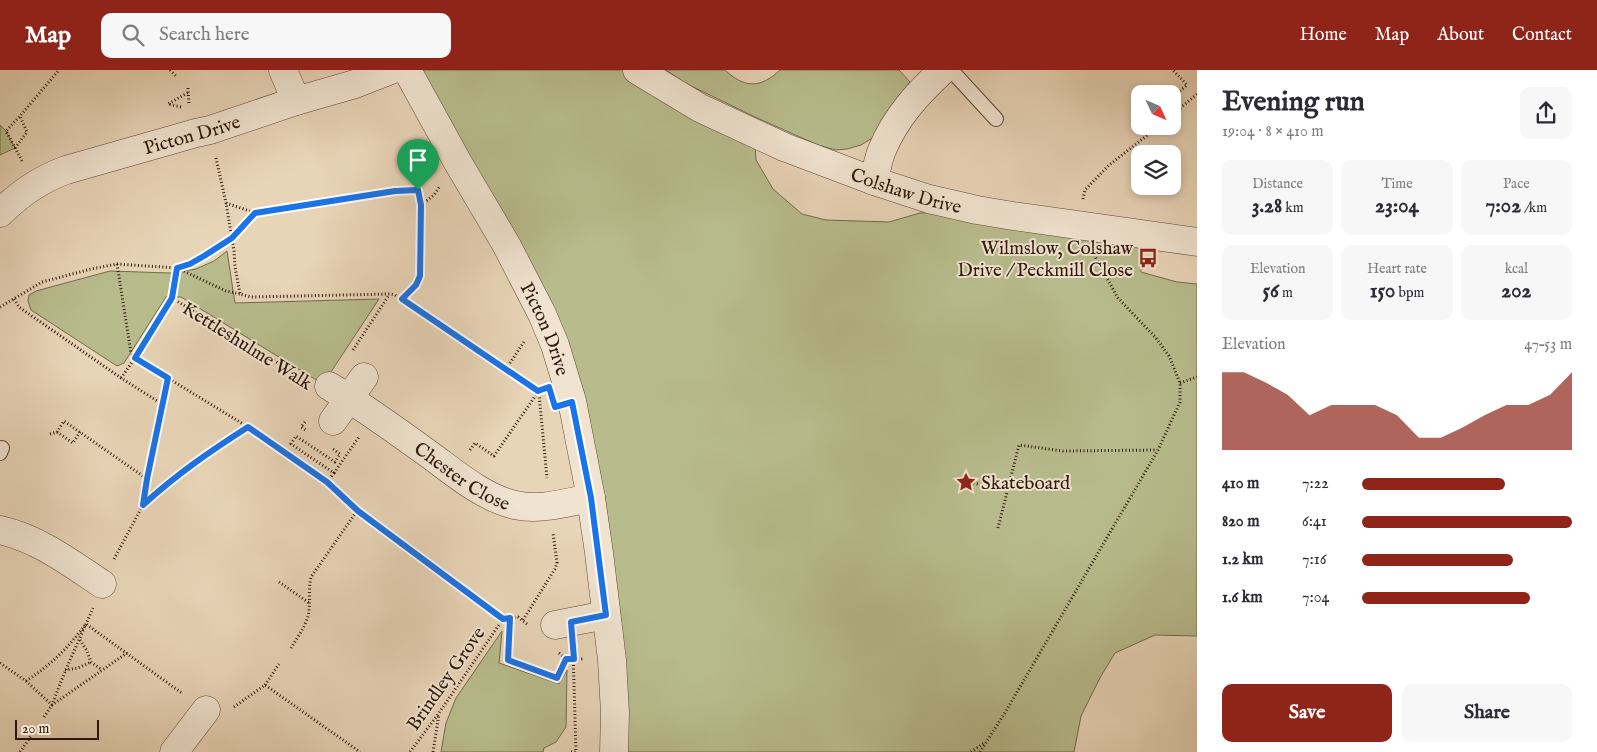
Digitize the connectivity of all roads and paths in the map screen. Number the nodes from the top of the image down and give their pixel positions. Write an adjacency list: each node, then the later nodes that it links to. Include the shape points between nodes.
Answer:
1 (58, 70): 16 (path)
2 (170, 70): 10 (path)
3 (283, 70): 13 (street)
4 (391, 70): 13 (street, Picton Drive)
5 (408, 70): 57 (street, Picton Drive, via 542,314 572,402)
6 (637, 70): 21 (street, Colshaw Drive, via 700,108 745,130 792,151)
7 (943, 70): 21 (street, via 903,111 882,152)
8 (951, 70): 17 (lane)
9 (1173, 70): 11 (path, via 1186,85)
10 (176, 76)
11 (1181, 90)
12 (1197, 94): 15 (path)
13 (296, 101): 18 (street, Picton Drive)
14 (190, 107): 14 (path, via 168,104 188,90)
15 (1181, 107)
16 (20, 116): 16 (path, via 6,131 15,148 27,132)
17 (996, 120)
18 (210, 130): 23 (path); 24 (street, Picton Drive, via 47,177 17,196)
19 (1148, 135): 26 (path, via 1108,166 1085,190)
20 (422, 153): 22 (path)
21 (874, 180): 26 (street, Colshaw Drive, via 929,199 977,210)
22 (418, 190): 25 (path); 34 (path, via 421,205 420,276)
23 (226, 203): 25 (path); 27 (path)
24 (0, 212)
25 (255, 213): 27 (path)
26 (1078, 224): 28 (street, Colshaw Drive); 40 (path, via 1118,298 1170,356)
27 (232, 238): 30 (path, via 197,260); 31 (path, Kettleshulme Walk)
28 (1197, 242)
29 (117, 264): 30 (path); 33 (path, via 42,282); 36 (path, via 131,353)
30 (177, 268): 31 (path, via 226,291); 32 (path)
31 (240, 294): 34 (path, Kettleshulme Walk, via 390,294)
32 (172, 298): 36 (path); 41 (path, Kettleshulme Walk)
33 (14, 299): 35 (path); 38 (path, via 19,307)
34 (402, 299): 43 (path, Kettleshulme Walk)
35 (0, 307)
36 (135, 358): 38 (path); 39 (path, Brindley Grove)
37 (1197, 377): 40 (path)
38 (120, 378): 44 (path)
39 (168, 378): 44 (path); 46 (path, Brindley Grove)
40 (1180, 383): 51 (path, via 1180,402)
41 (337, 386): 45 (street); 52 (street, Chester Close)
42 (544, 389): 43 (path)
43 (538, 391): 52 (path, via 494,456 475,443); 59 (path)
44 (162, 404): 54 (path)
45 (333, 421)
46 (248, 427): 58 (path, via 198,459); 60 (path, Brindley Grove, via 327,482)
47 (56, 432): 48 (path, via 64,421); 48 (path, via 73,443); 49 (path)
48 (80, 432): 54 (path)
49 (50, 434)
50 (357, 441): 53 (path)
51 (1158, 450): 61 (path, via 1063,451 1019,445); 92 (path)
52 (454, 472): 59 (street, Chester Close, via 495,499 531,507)
53 (334, 473)
54 (147, 479): 58 (path)
55 (970, 482): 56 (path)
56 (978, 484)
57 (591, 498): 59 (street, Chester Close); 67 (street, Picton Drive)
58 (143, 505): 65 (path)
59 (549, 505)
60 (358, 511): 66 (path, via 311,577); 69 (path, Brindley Grove)
61 (998, 528)
62 (0, 530): 65 (street, via 34,541)
63 (556, 552): 70 (path, via 555,569)
64 (279, 582): 66 (path)
65 (102, 584): 71 (path)
66 (310, 604): 75 (path, via 308,616)
67 (606, 615): 73 (street); 79 (street, Picton Drive)
68 (510, 618): 69 (path, Brindley Grove); 70 (path, Brindley Grove); 77 (path, via 508,660 557,678)
69 (503, 619): 88 (path, Brindley Grove)
70 (523, 620): 72 (path)
71 (86, 624): 74 (path); 85 (path, via 47,667)
72 (528, 625)
73 (560, 631): 77 (path); 78 (path)
74 (80, 640): 80 (path); 83 (path)
75 (291, 648)
76 (127, 653): 84 (path)
77 (566, 659): 78 (path)
78 (574, 659): 79 (path); 97 (path, via 576,752)
79 (612, 660): 98 (street, Picton Drive)
80 (91, 662): 83 (path); 84 (path)
81 (0, 663): 85 (path)
82 (279, 664): 86 (path)
83 (65, 670): 87 (path)
84 (102, 670): 87 (path)
85 (26, 681): 87 (path)
86 (264, 685)
87 (52, 705): 89 (path)
88 (439, 713): 95 (path, Brindley Grove); 96 (path)
89 (44, 717)
90 (200, 717): 94 (street)
91 (31, 736): 93 (path)
92 (986, 741): 99 (path); 100 (path)
93 (20, 752)
94 (174, 752)
95 (410, 752)
96 (434, 752)
97 (571, 752)
98 (614, 752)
99 (971, 752)
100 (980, 752)

